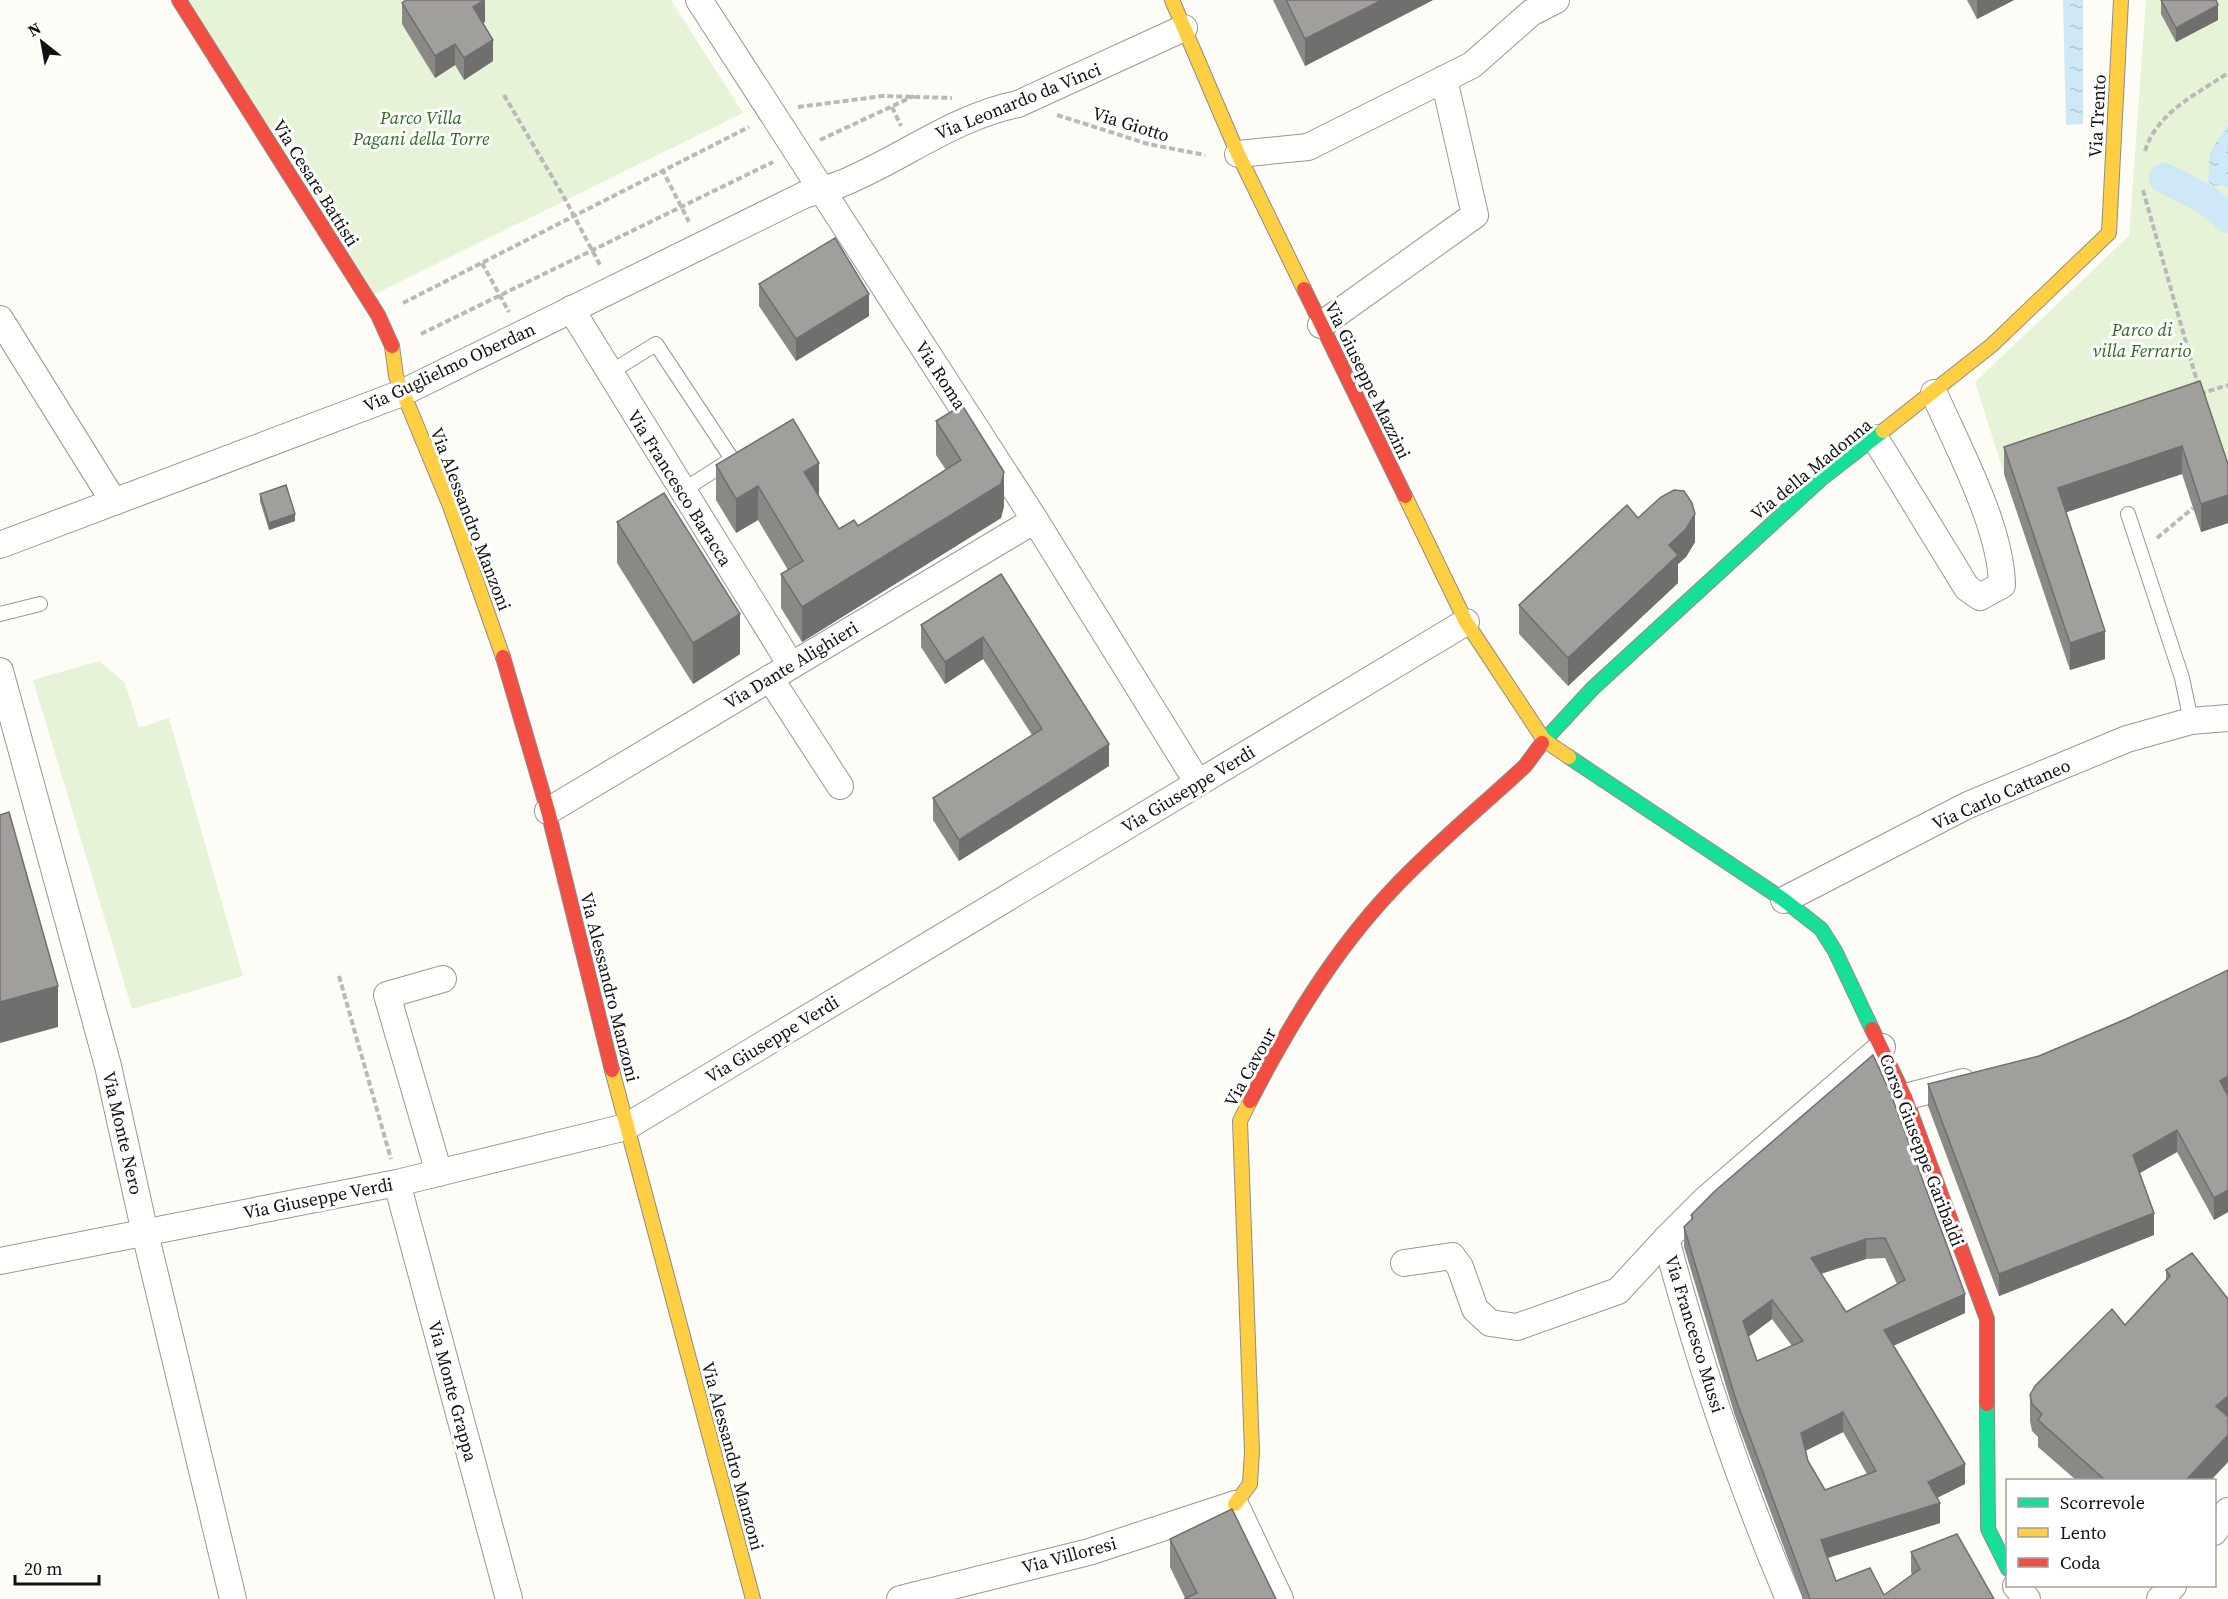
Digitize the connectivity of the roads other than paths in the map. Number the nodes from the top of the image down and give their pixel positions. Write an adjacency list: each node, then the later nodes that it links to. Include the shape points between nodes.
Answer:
1 (179, 0): 15 (street, Via Cesare Battisti, via 378,315 393,347)
2 (699, 0): 9 (street, Via Roma)
3 (1172, 0): 6 (street, Via Giuseppe Mazzini)
4 (1556, 0): 7 (street, via 1531,13 1472,65)
5 (2121, 0): 10 (street, Via Trento)
6 (1184, 28): 8 (street, Via Giuseppe Mazzini); 9 (street, Via Leonardo da Vinci, via 1006,107 965,120 844,183)
7 (1444, 79): 8 (street, via 1308,147); 13 (street, via 1475,215)
8 (1238, 154): 13 (street, Via Giuseppe Mazzini)
9 (821, 190): 11 (street, Via Guglielmo Oberdan); 21 (street, Via Roma)
10 (2109, 233): 16 (street, Via della Madonna, via 1992,345)
11 (571, 309): 14 (street, Via Francesco Baracca); 15 (street, Via Guglielmo Oberdan)
12 (0, 319): 19 (street)
13 (1321, 325): 25 (street, Via Giuseppe Mazzini)
14 (609, 373): 18 (street, Via Francesco Baracca); 18 (lane, via 656,344 732,459)
15 (402, 393): 19 (street, Via Guglielmo Oberdan); 33 (street, Via Alessandro Manzoni, via 477,581 514,688)
16 (1934, 393): 17 (street, Via della Madonna); 17 (street, via 2002,559 2002,585 1980,597 1967,588)
17 (1875, 438): 30 (street, Via della Madonna, via 1821,479 1724,566 1593,688)
18 (682, 491): 27 (street, Via Francesco Baracca)
19 (114, 502): 22 (street, Via Guglielmo Oberdan)
20 (2128, 514): 29 (lane, via 2182,678)
21 (1035, 520): 27 (street, Via Dante Alighieri); 31 (street, Via Roma)
22 (0, 545)
23 (40, 604): 24 (lane)
24 (0, 614)
25 (1466, 622): 30 (street, Via Giuseppe Mazzini); 31 (street, Via Giuseppe Verdi)
26 (0, 671): 42 (street, Via Monte Nero, via 108,1066)
27 (781, 671): 32 (street, Via Francesco Baracca); 33 (street, Via Dante Alighieri)
28 (2228, 718): 29 (street, Via Carlo Cattaneo)
29 (2191, 721): 34 (street, Via Carlo Cattaneo, via 2127,739 1968,805)
30 (1544, 740): 34 (street, Corso Giuseppe Garibaldi); 46 (street, Via Cavour, via 1525,765 1392,890 1339,953 1272,1059 1240,1121 1252,1452 1250,1484)
31 (1198, 783): 39 (street, Via Giuseppe Verdi)
32 (840, 786)
33 (548, 811): 39 (street, Via Alessandro Manzoni)
34 (1784, 900): 36 (street, Corso Giuseppe Garibaldi, via 1821,929)
35 (443, 979): 40 (street, via 387,995)
36 (1882, 1047): 38 (street, Corso Giuseppe Garibaldi); 43 (street, Via Francesco Mussi, via 1706,1199)
37 (1990, 1075): 38 (street)
38 (1905, 1097): 49 (street, Corso Giuseppe Garibaldi, via 1987,1319 1988,1529)
39 (626, 1127): 40 (street, Via Giuseppe Verdi); 54 (street, Via Alessandro Manzoni)
40 (439, 1173): 41 (street, Via Giuseppe Verdi)
41 (397, 1183): 42 (street, Via Giuseppe Verdi); 53 (street, Via Monte Grappa)
42 (145, 1233): 44 (street, Via Giuseppe Verdi); 52 (street, Via Monte Nero)
43 (1666, 1239): 45 (street, via 1618,1290 1517,1327 1490,1323 1475,1309 1452,1256); 57 (street, Via Francesco Mussi, via 1688,1322 1757,1523)
44 (0, 1261)
45 (1404, 1263)
46 (1236, 1504): 55 (street, Via Villoresi, via 1089,1552); 56 (street)
47 (2228, 1511): 48 (street)
48 (2216, 1529)
49 (2006, 1567)
50 (2017, 1587): 58 (street)
51 (2172, 1587): 59 (street)
52 (233, 1599)
53 (510, 1599)
54 (753, 1599)
55 (900, 1599)
56 (1280, 1599)
57 (1789, 1599)
58 (2027, 1599)
59 (2160, 1599)

